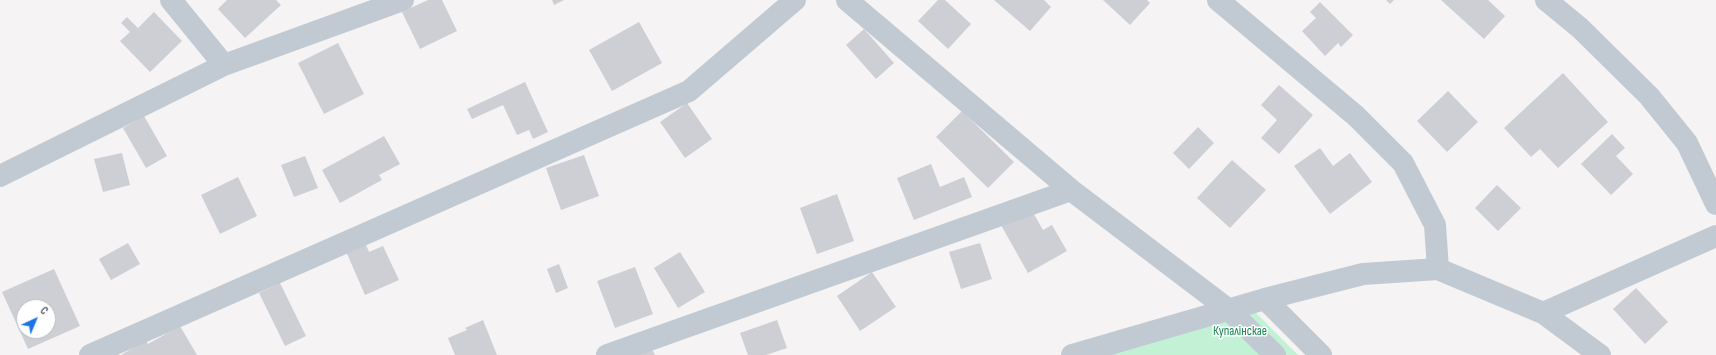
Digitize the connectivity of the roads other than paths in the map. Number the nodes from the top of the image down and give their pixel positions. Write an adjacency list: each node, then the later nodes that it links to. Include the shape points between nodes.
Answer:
1 (171, 0): 7 (street)
2 (403, 0): 7 (street)
3 (795, 0): 16 (street, via 689,91)
4 (847, 0): 9 (street)
5 (1218, 0): 12 (street, via 1356,116 1404,163 1435,225)
6 (1546, 0): 10 (street, via 1580,28 1649,96 1687,143)
7 (224, 66): 8 (street)
8 (0, 176)
9 (1071, 190): 14 (street); 17 (street)
10 (1716, 204)
11 (1716, 236): 15 (street)
12 (1438, 269): 13 (street, via 1363,274); 15 (street)
13 (1266, 299): 14 (street); 20 (street)
14 (1229, 310): 18 (street); 19 (street)
15 (1543, 313): 21 (street)
16 (90, 355)
17 (607, 355)
18 (1072, 355)
19 (1275, 355)
20 (1321, 355)
21 (1600, 355)

